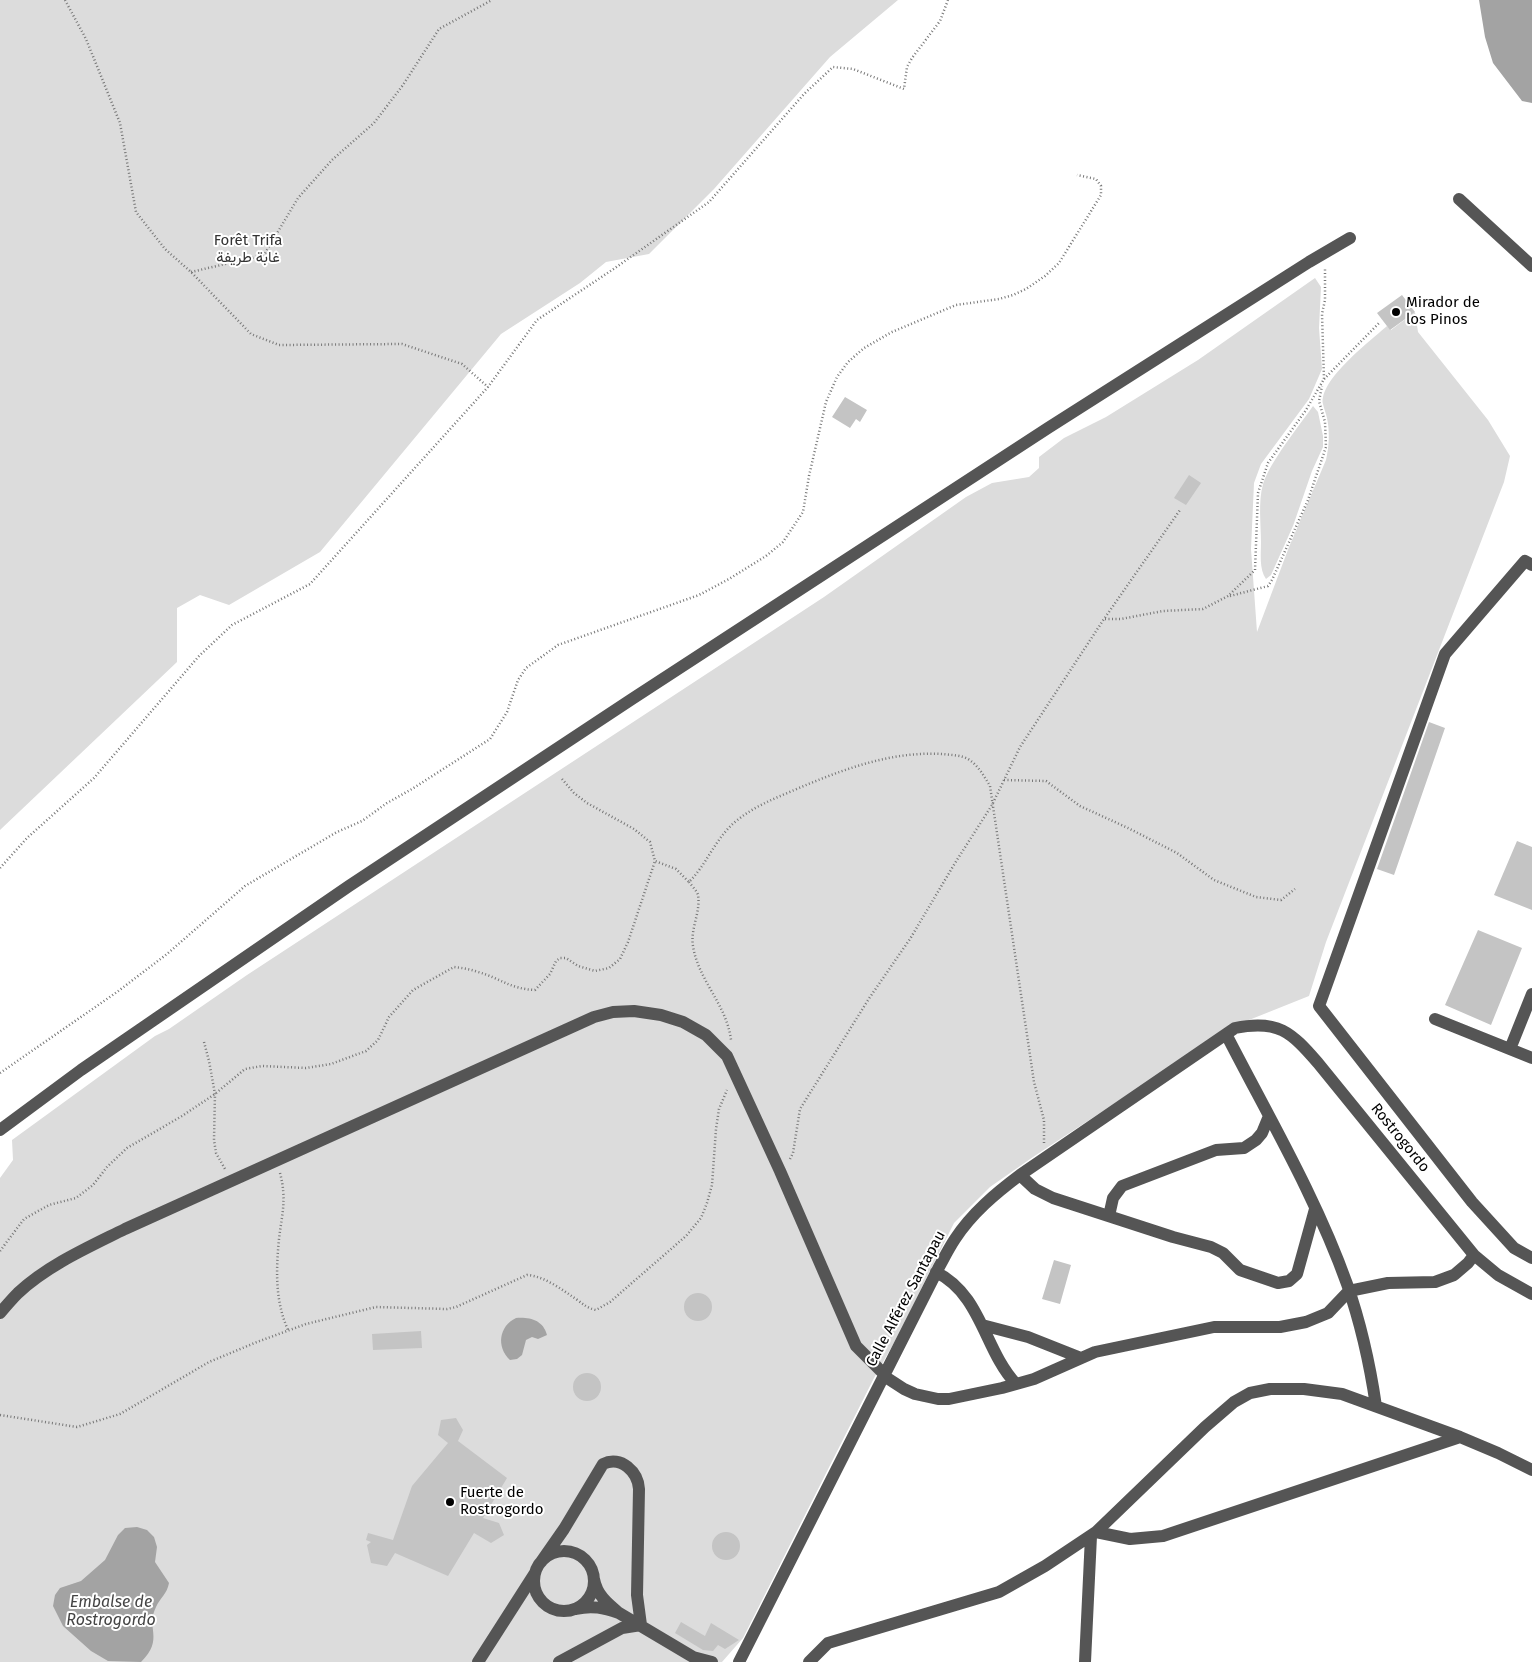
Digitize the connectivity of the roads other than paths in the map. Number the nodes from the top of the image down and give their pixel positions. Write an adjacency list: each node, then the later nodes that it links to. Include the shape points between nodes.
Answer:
1 (1459, 199): 3 (street)
2 (1350, 238): 11 (street, via 1048,428 349,886 81,1070)
3 (1532, 266)
4 (1532, 565): 16 (street, via 1526,561 1445,654 1320,1006 1472,1202 1514,1248)
5 (1532, 994): 8 (street)
6 (1435, 1019): 8 (street)
7 (1231, 1031): 10 (street); 12 (street, Calle Alférez Santapau); 15 (street, Rostrogordo, via 1252,1024 1268,1025 1296,1040)
8 (1510, 1049): 9 (street)
9 (1532, 1058)
10 (1268, 1116): 13 (street); 14 (street, via 1262,1133 1244,1148 1216,1150 1122,1186 1113,1198)
11 (0, 1130)
12 (1020, 1175): 14 (street, via 1044,1194); 17 (street, Calle Alférez Santapau, via 994,1194 971,1218)
13 (1315, 1209): 14 (street, via 1297,1274 1289,1281 1278,1283 1240,1270 1212,1247); 18 (street)
14 (1109, 1216)
15 (1474, 1255): 18 (street, via 1454,1275 1435,1282 1388,1283); 19 (street, Rostrogordo, via 1498,1275)
16 (1532, 1258)
17 (936, 1272): 21 (street, via 961,1290); 23 (street, Calle Alférez Santapau)
18 (1349, 1290): 22 (street, via 1328,1312 1306,1322 1266,1327 1214,1327 1095,1352); 25 (street, via 1365,1342)
19 (1532, 1294)
20 (0, 1313): 23 (street, via 35,1280 65,1260 125,1229 594,1017 634,1011 683,1022 706,1035 727,1056 856,1346)
21 (982, 1325): 22 (street, via 1028,1337); 24 (street, via 1002,1367)
22 (1081, 1358): 24 (street)
23 (884, 1376): 24 (street, via 921,1396 938,1398); 39 (street, Calle Alférez Santapau)
24 (1016, 1384)
25 (1376, 1406): 26 (street); 29 (street, via 1342,1394 1304,1388 1250,1393 1234,1402 1204,1428)
26 (1460, 1438): 27 (street); 29 (street, via 1163,1536 1130,1539)
27 (1532, 1470)
28 (564, 1528): 30 (street, via 566,1542); 31 (street); 35 (street, via 603,1464 616,1461 633,1472 639,1489 637,1595)
29 (1093, 1534): 40 (street, via 999,1592 828,1643); 41 (street)
30 (578, 1555): 31 (street, via 562,1551 550,1555); 32 (street, via 589,1565)
31 (538, 1567): 33 (street, via 534,1586 538,1597 548,1607 563,1611); 36 (street)
32 (593, 1576): 33 (street, via 593,1587 587,1600); 34 (street, via 596,1590)
33 (576, 1609): 34 (street, via 600,1607)
34 (619, 1613): 35 (street)
35 (641, 1625): 37 (street, via 622,1628); 38 (street, via 693,1657)
36 (478, 1662)
37 (559, 1662)
38 (712, 1662)
39 (739, 1662)
40 (809, 1662)
41 (1085, 1662)

